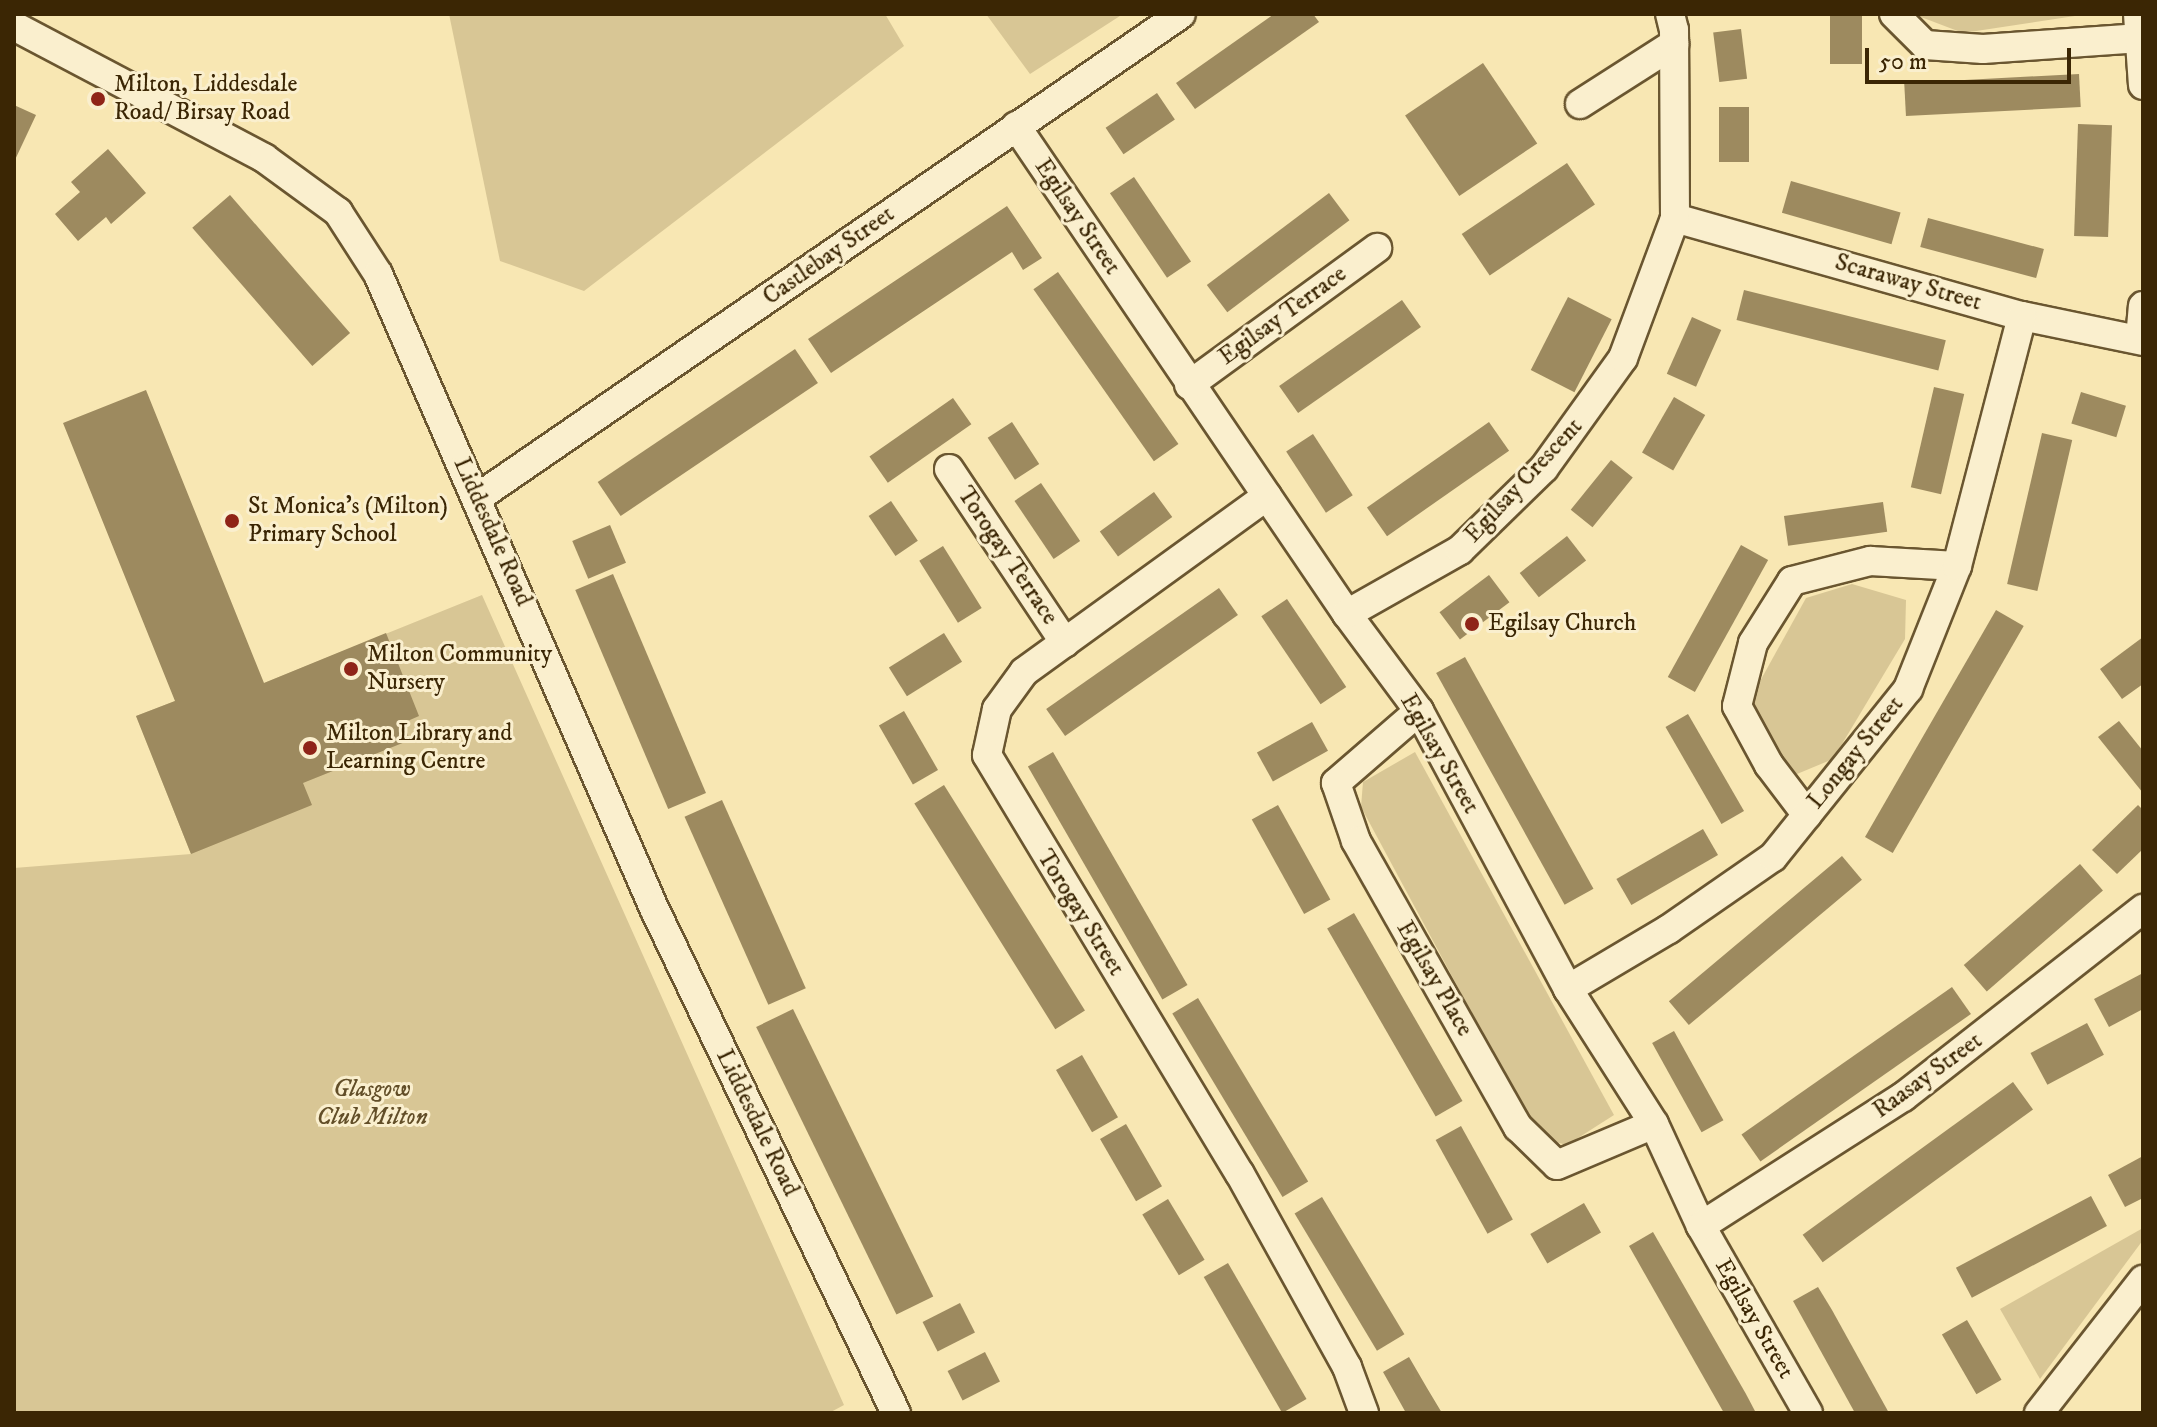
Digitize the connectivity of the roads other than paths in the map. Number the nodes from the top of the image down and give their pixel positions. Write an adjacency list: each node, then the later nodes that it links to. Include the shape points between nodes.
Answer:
1 (1181, 14): 9 (street, Castlebay Street)
2 (1670, 14): 6 (street, Egilsay Crescent)
3 (1894, 14): 5 (street, via 1925,45 1983,49)
4 (14, 26): 18 (street, Liddesdale Road, via 264,158 338,212 378,274)
5 (2139, 26): 7 (street)
6 (1674, 44): 8 (street); 10 (street, Egilsay Crescent)
7 (2143, 85)
8 (1580, 104)
9 (1016, 126): 15 (street, Egilsay Street); 18 (street, Castlebay Street)
10 (1675, 218): 13 (street, Scaraway Street); 20 (street, Egilsay Crescent, via 1623,358 1544,468 1460,550)
11 (1377, 248): 15 (street, Egilsay Terrace)
12 (2143, 306): 14 (street)
13 (2022, 316): 14 (street, Scaraway Street); 19 (street, Longay Street)
14 (2142, 340)
15 (1189, 385): 17 (street, Egilsay Street)
16 (949, 469): 21 (street, Torogay Terrace)
17 (1267, 496): 20 (street, Egilsay Street); 21 (street, Torogay Street)
18 (477, 498): 29 (street, Liddesdale Road, via 654,908)
19 (1957, 566): 23 (street, Longay Street, via 1908,689); 23 (street, via 1870,561 1792,581 1753,643 1737,706 1769,765)
20 (1347, 614): 22 (street, Egilsay Street)
21 (1065, 643): 30 (street, Torogay Street, via 1024,672 997,709 987,755 1240,1174 1347,1367)
22 (1419, 711): 25 (street, Egilsay Street); 26 (street, Egilsay Place, via 1336,783 1356,841 1518,1127 1557,1165)
23 (1807, 815): 25 (street, Longay Street, via 1773,857 1669,929)
24 (2143, 909): 27 (street, Raasay Street, via 1903,1097)
25 (1568, 989): 26 (street, Egilsay Street)
26 (1654, 1124): 27 (street, Egilsay Street)
27 (1701, 1226): 31 (street, Egilsay Street)
28 (2143, 1280): 32 (street)
29 (896, 1413)
30 (1364, 1413)
31 (1808, 1413)
32 (2039, 1413)

